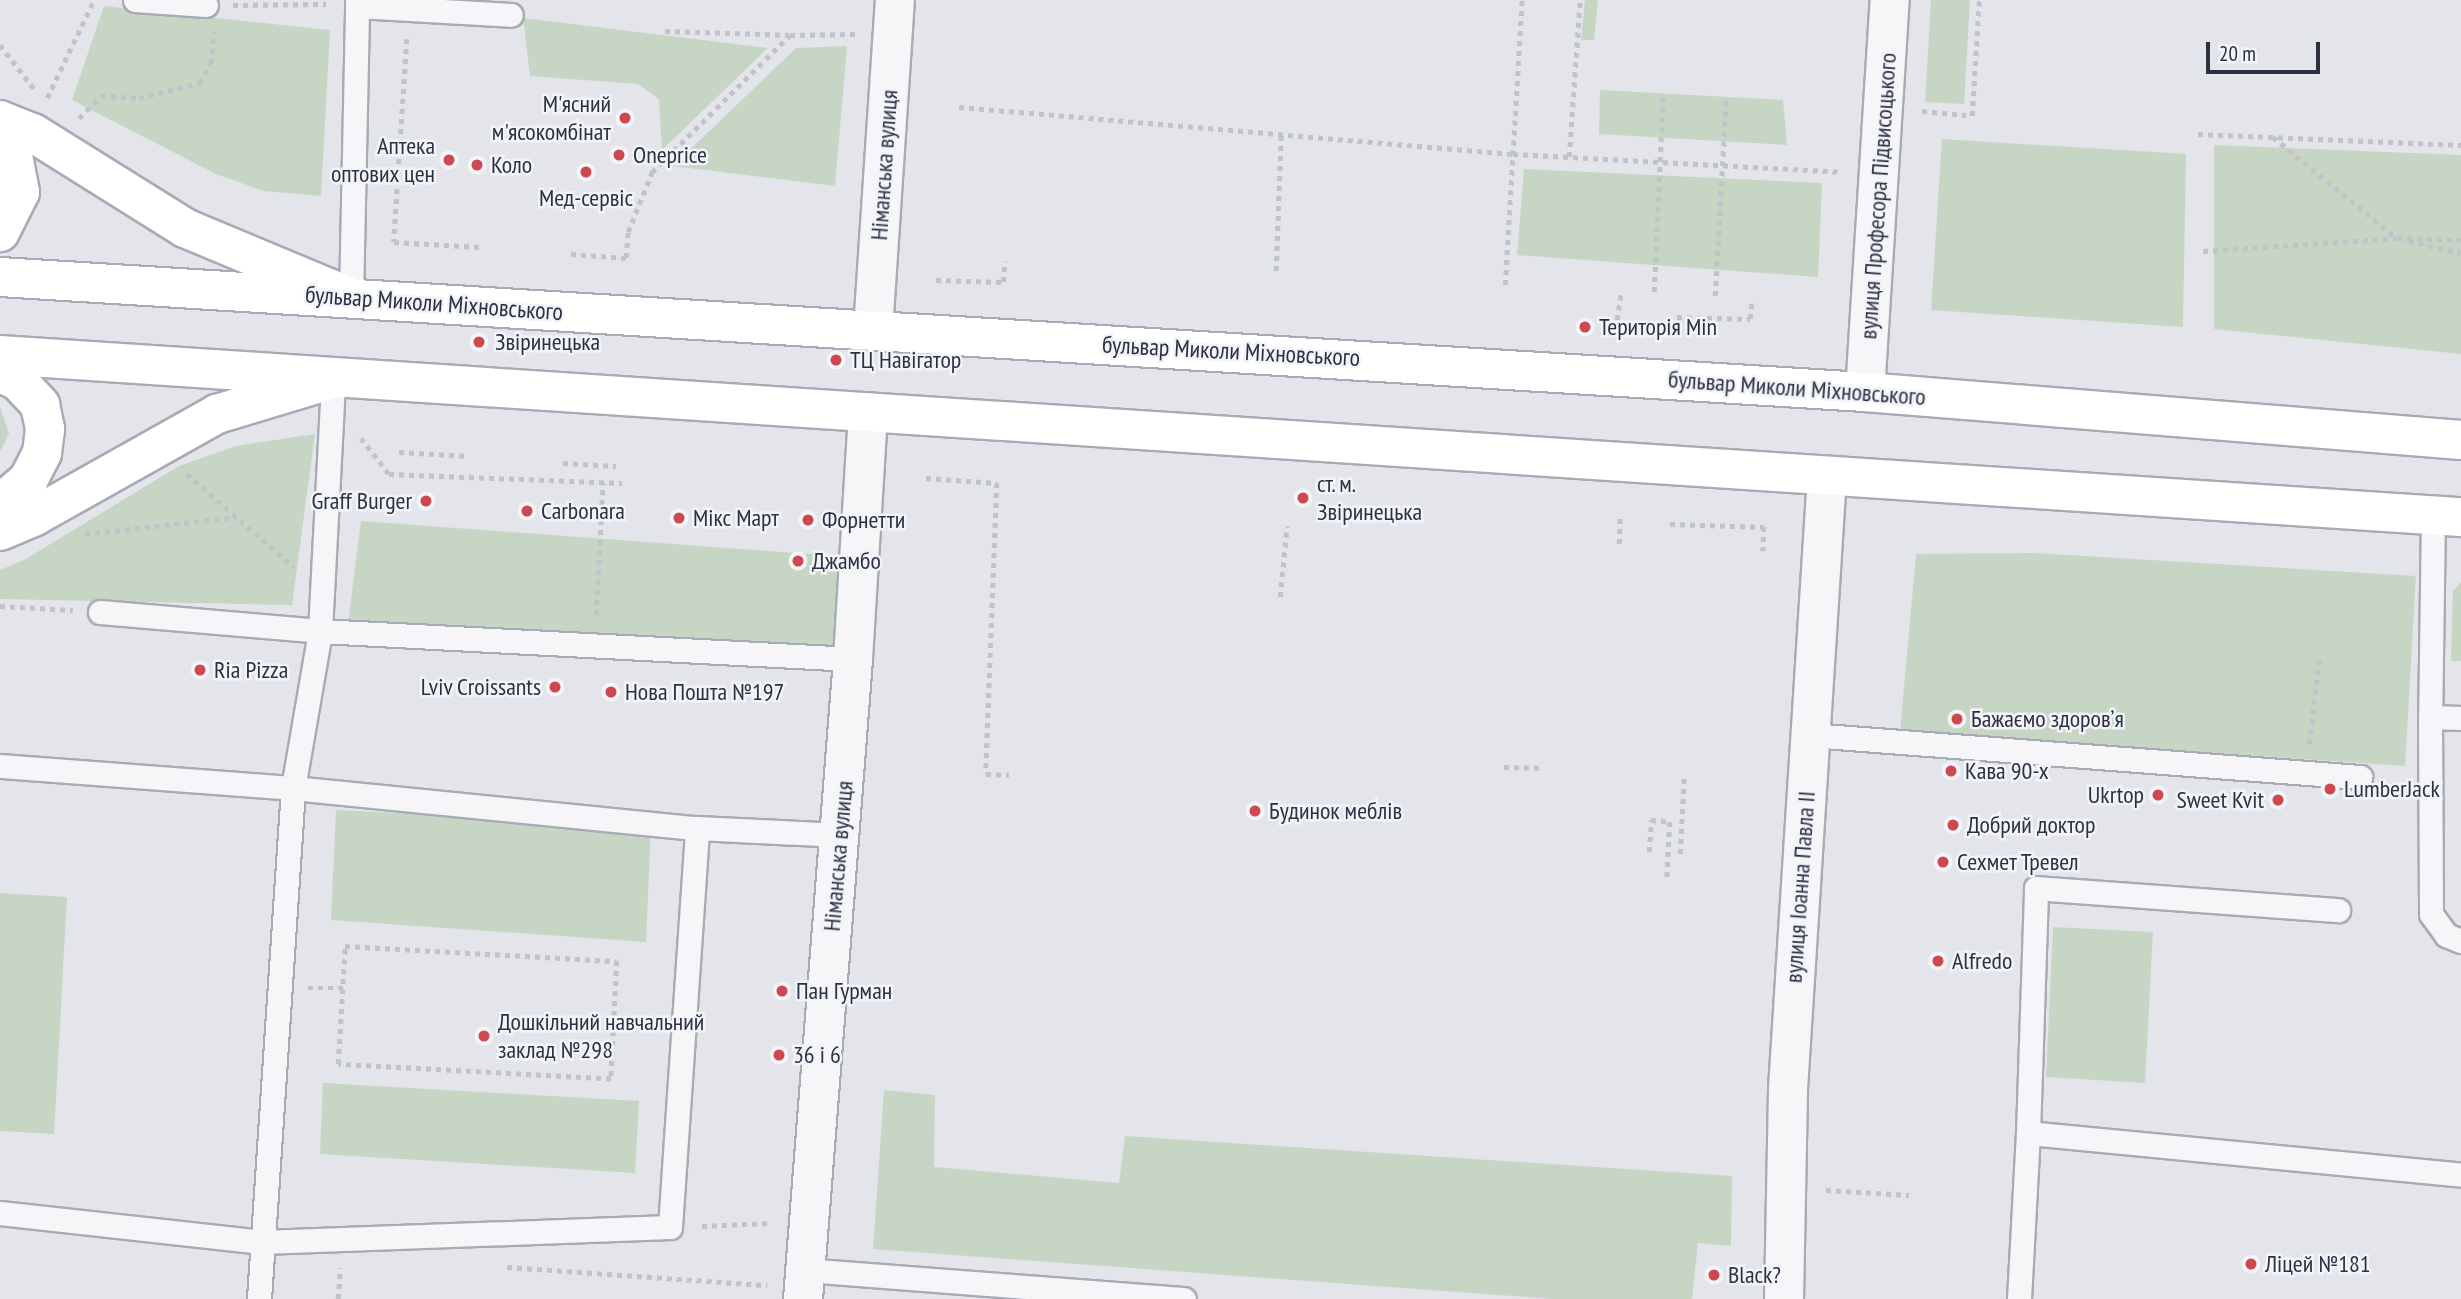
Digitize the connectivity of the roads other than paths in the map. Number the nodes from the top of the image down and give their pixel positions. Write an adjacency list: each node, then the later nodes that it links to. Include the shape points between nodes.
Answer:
1 (135, 0): 5 (lane)
2 (895, 0): 12 (street, Німанська вулиця)
3 (1890, 0): 16 (street, вулиця Професора Підвисоцького)
4 (357, 3): 6 (lane); 11 (lane)
5 (206, 5)
6 (511, 15)
7 (0, 120): 11 (main road, via 33,133 186,228)
8 (0, 134): 9 (main road, via 13,156 20,192)
9 (0, 232)
10 (0, 277): 11 (main road, бульвар Миколи Міхновського)
11 (351, 298): 12 (main road, бульвар Миколи Міхновського)
12 (873, 330): 16 (main road, бульвар Миколи Міхновського)
13 (0, 355): 15 (main road)
14 (0, 373): 20 (main road, via 18,380 40,405 45,429 42,453 29,479)
15 (333, 379): 17 (main road); 22 (main road, via 216,414); 24 (lane)
16 (1865, 392): 18 (main road, бульвар Миколи Міхновського)
17 (868, 412): 19 (main road); 25 (street, Німанська вулиця)
18 (2461, 440)
19 (1827, 475): 21 (main road); 28 (street, вулиця Іоанна Павла II)
20 (0, 504)
21 (2447, 516): 26 (lane)
22 (0, 531)
23 (100, 611): 24 (lane)
24 (320, 631): 25 (lane); 31 (lane)
25 (853, 659): 33 (street, Німанська вулиця)
26 (2430, 717): 27 (lane); 35 (lane, via 2431,914 2446,935)
27 (2461, 718)
28 (1810, 736): 30 (lane); 43 (street, вулиця Іоанна Павла II, via 1788,1089)
29 (0, 766): 31 (lane)
30 (2360, 777)
31 (293, 788): 32 (lane); 39 (lane)
32 (697, 828): 33 (lane); 39 (lane, via 670,1227)
33 (839, 835): 40 (street, Німанська вулиця)
34 (2338, 910): 36 (lane, via 2036,888)
35 (2461, 941)
36 (2028, 1133): 37 (lane); 44 (lane)
37 (2461, 1175)
38 (0, 1213): 39 (lane)
39 (262, 1242): 41 (lane)
40 (804, 1285): 42 (lane)
41 (259, 1299)
42 (1184, 1299)
43 (1784, 1299)
44 (2019, 1299)

